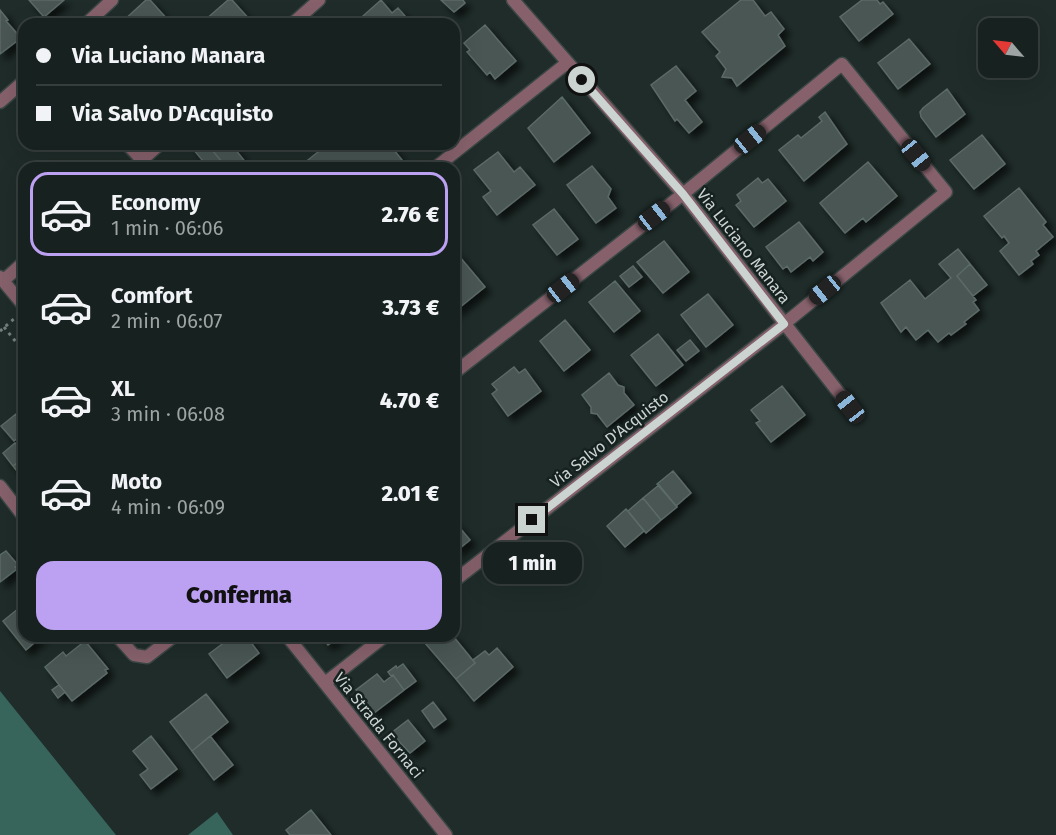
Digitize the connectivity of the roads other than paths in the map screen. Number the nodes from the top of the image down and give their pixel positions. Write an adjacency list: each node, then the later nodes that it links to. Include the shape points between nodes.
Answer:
1 (112, 0): 4 (street)
2 (319, 0): 5 (street)
3 (513, 0): 6 (street, Via Luciano Manara)
4 (93, 18)
5 (299, 18)
6 (567, 63): 9 (street); 14 (street, Via Luciano Manara)
7 (18, 86): 8 (street)
8 (0, 102)
9 (460, 148)
10 (153, 150): 12 (street)
11 (458, 150): 13 (street)
12 (140, 162)
13 (443, 162)
14 (683, 194): 18 (street, Via Luciano Manara); 18 (street, Via Salvo D'Acquisto, via 842,64 946,192); 19 (street)
15 (18, 266): 16 (street)
16 (1, 279): 17 (street)
17 (18, 306)
18 (784, 324): 20 (street, Via Luciano Manara); 23 (street, Via Salvo D'Acquisto)
19 (460, 369)
20 (850, 407)
21 (0, 486): 22 (street)
22 (18, 509)
23 (460, 576)
24 (122, 642): 25 (street, via 134,655 147,657)
25 (166, 642)
26 (291, 642): 28 (street, Via Strada Fornaci)
27 (377, 642): 28 (street)
28 (325, 683): 29 (street, Via Strada Fornaci)
29 (446, 835)

